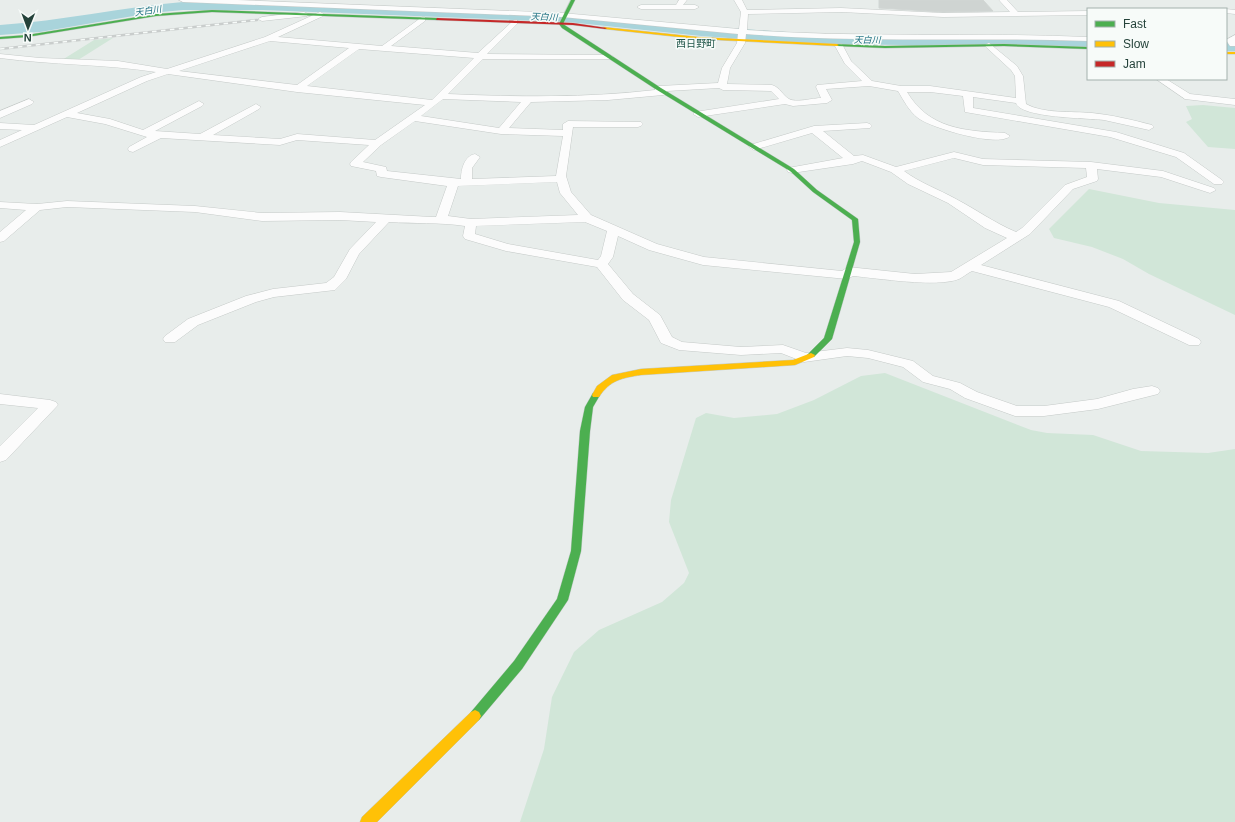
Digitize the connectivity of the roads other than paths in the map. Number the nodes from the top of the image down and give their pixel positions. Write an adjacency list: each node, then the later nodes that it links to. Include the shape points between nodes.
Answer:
1 (183, 0): 7 (street)
2 (348, 0): 7 (street)
3 (683, 0): 9 (street)
4 (738, 0): 13 (street)
5 (1003, 0): 17 (street)
6 (485, 2): 12 (street)
7 (340, 6): 12 (street)
8 (641, 7): 9 (street)
9 (678, 7): 10 (street)
10 (695, 7)
11 (569, 11): 12 (street); 20 (street); 21 (street); 34 (street)
12 (478, 12)
13 (745, 12): 17 (street, via 835,10 912,15); 21 (street)
14 (1087, 13): 17 (street)
15 (307, 14): 16 (street); 18 (street); 23 (street, via 188,12 137,17 47,33)
16 (320, 14): 19 (street); 24 (street)
17 (1016, 14)
18 (262, 19)
19 (422, 19): 20 (street); 31 (street)
20 (514, 22): 33 (street)
21 (742, 36): 22 (street); 29 (street); 38 (street, via 741,43 726,68)
22 (995, 36): 25 (street); 27 (street)
23 (0, 38)
24 (268, 39): 28 (street); 35 (street)
25 (1087, 39)
26 (989, 45): 27 (street); 29 (street); 46 (street, via 1019,76)
27 (1004, 45): 30 (street)
28 (356, 46): 31 (street); 39 (street)
29 (839, 46): 37 (street, via 848,62)
30 (1087, 48)
31 (383, 49): 33 (street)
32 (0, 56): 35 (street, via 40,61 118,64)
33 (480, 56): 34 (street); 43 (street)
34 (610, 58): 41 (street)
35 (166, 71): 39 (street); 52 (street)
36 (1161, 80): 48 (street, via 1188,98)
37 (869, 84): 40 (street); 45 (street, via 820,87 828,100 793,103)
38 (722, 85): 41 (street); 45 (street, via 775,89)
39 (298, 89): 49 (street)
40 (901, 89): 42 (street, via 930,89); 67 (street, via 912,107 934,125 955,131)
41 (661, 91): 44 (street, via 633,96); 53 (street)
42 (968, 95): 46 (street); 74 (street, via 968,110 1112,134 1180,155 1214,186 1163,174)
43 (442, 96): 44 (street); 49 (street)
44 (530, 99): 62 (street)
45 (785, 101): 53 (street)
46 (1021, 101): 59 (street, via 1023,107 1036,111 1100,117)
47 (29, 102): 54 (street)
48 (1235, 102)
49 (434, 103): 55 (street)
50 (200, 104): 63 (street)
51 (256, 107): 66 (street)
52 (66, 114): 60 (street); 63 (street, via 107,121)
53 (698, 114): 70 (street)
54 (0, 115)
55 (413, 118): 62 (street); 68 (street)
56 (638, 124): 64 (street, via 568,124)
57 (0, 126): 60 (street)
58 (867, 126): 61 (street)
59 (1149, 127)
60 (35, 128): 69 (street)
61 (814, 129): 70 (street); 73 (street)
62 (502, 131): 64 (street)
63 (144, 133): 65 (street)
64 (568, 133): 77 (street, via 563,153)
65 (160, 134): 66 (street); 71 (street)
66 (202, 136): 68 (street, via 280,142 297,137)
67 (1005, 136)
68 (377, 143): 78 (street, via 355,164 382,169 381,174)
69 (0, 144)
70 (754, 147): 75 (street)
71 (133, 149)
72 (475, 157): 79 (street, via 467,168)
73 (853, 161): 75 (street); 76 (street, via 863,158)
74 (1091, 165): 76 (street, via 983,162 954,155); 87 (street, via 1093,179 1069,187 1026,231)
75 (792, 170): 91 (street, via 815,191 855,219 857,242)
76 (895, 170): 87 (street, via 912,182 952,201 988,225)
77 (562, 179): 79 (street); 82 (street, via 566,193)
78 (453, 183): 79 (street); 84 (street)
79 (466, 184)
80 (0, 205): 81 (street)
81 (37, 207): 83 (street, via 67,204 195,209 262,217 340,216); 88 (street)
82 (587, 218): 85 (street); 86 (street)
83 (385, 219): 84 (street); 92 (street, via 354,252 339,279 330,287 273,293 251,299 193,322)
84 (441, 219): 85 (street)
85 (471, 223): 89 (street, via 469,236 506,247)
86 (613, 229): 89 (street, via 608,257); 91 (street, via 653,247 703,261)
87 (1016, 237): 90 (street)
88 (0, 238)
89 (601, 264): 94 (street, via 628,297 655,318 666,340 679,346 741,352 783,349)
90 (970, 266): 91 (street, via 954,276 940,278); 93 (street, via 1114,304)
91 (848, 273): 94 (street, via 828,339 810,356)
92 (170, 339)
93 (1194, 342)
94 (804, 358): 95 (street, via 847,352 894,359 908,364 928,379 955,386 971,395 1015,411 1044,411 1098,404); 98 (street, via 795,362 775,364 641,372 615,377 600,388 589,407 576,551 562,600 518,665 471,721)
95 (1152, 391)
96 (0, 399): 97 (street, via 50,405)
97 (0, 456)
98 (367, 822)

